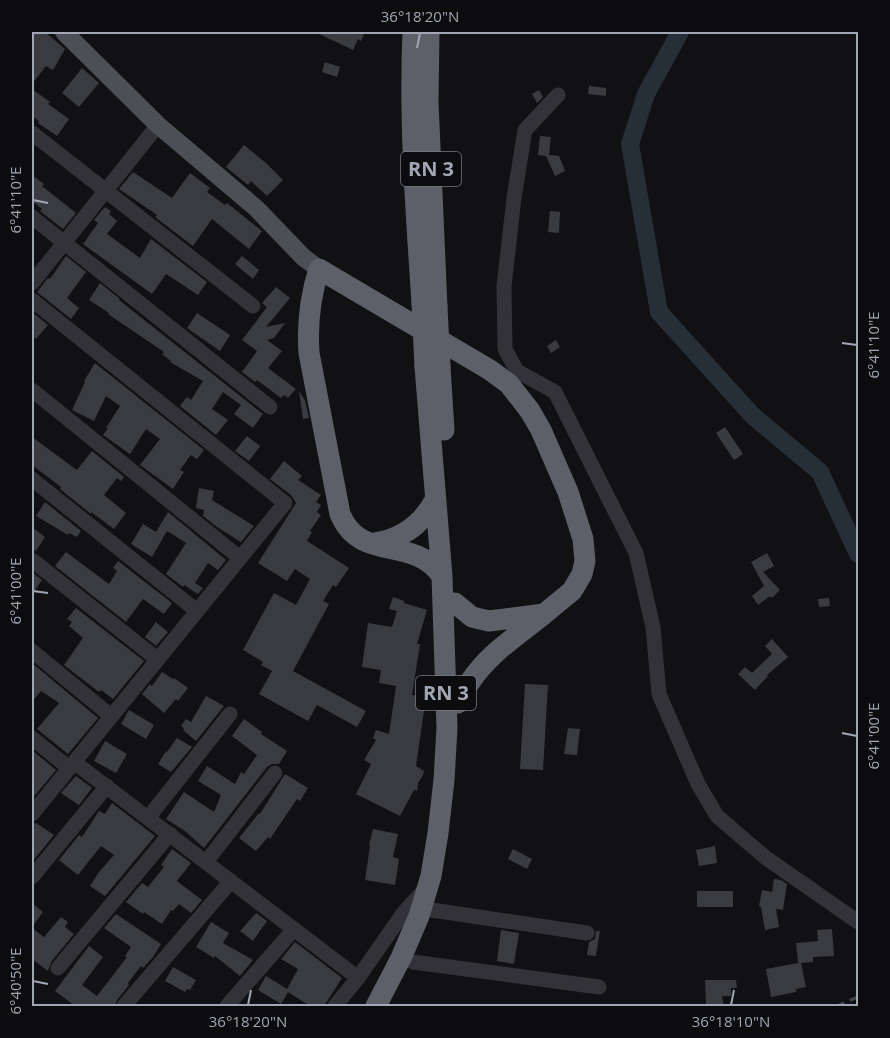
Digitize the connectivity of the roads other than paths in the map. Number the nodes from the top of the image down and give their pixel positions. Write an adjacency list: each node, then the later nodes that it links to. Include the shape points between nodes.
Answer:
1 (413, 32): 13 (highway, RN 3, via 414,176)
2 (429, 32): 13 (highway, RN 3)
3 (71, 34): 5 (main road)
4 (558, 95): 16 (street, via 525,130 514,198 504,286 505,349)
5 (158, 125): 7 (street); 10 (main road, via 257,209)
6 (32, 133): 7 (street)
7 (105, 190): 9 (street); 14 (street)
8 (32, 217): 9 (street)
9 (63, 243): 11 (street); 18 (street)
10 (319, 269): 16 (highway, via 490,370); 21 (highway, via 310,302 309,353 340,513 352,532)
11 (32, 283)
12 (32, 300): 22 (street, via 285,503)
13 (429, 305): 15 (highway, RN 3, bridge)
14 (253, 306)
15 (433, 367): 20 (highway, RN 3); 25 (highway, RN 3)
16 (513, 378): 27 (highway, via 541,429 583,539 582,574 572,591); 45 (street, via 555,392 636,552 653,627 659,694 698,784 717,816 766,858)
17 (32, 390): 22 (street)
18 (270, 407)
19 (32, 479): 26 (street)
20 (435, 500): 21 (highway, via 422,519 404,534); 24 (highway, RN 3)
21 (370, 544): 24 (highway, via 420,556)
22 (240, 558): 26 (street)
23 (32, 560): 29 (street)
24 (442, 576): 43 (highway, RN 3, via 447,728 438,833)
25 (455, 603): 27 (highway, via 472,617 489,621); 30 (highway, RN 3)
26 (197, 611): 29 (street)
27 (544, 614): 30 (highway, via 482,666)
28 (32, 651): 32 (street)
29 (158, 660): 32 (street)
30 (459, 703): 44 (highway, RN 3, via 452,815 441,882)
31 (230, 714): 38 (street)
32 (111, 716): 34 (street)
33 (32, 738): 34 (street)
34 (72, 765): 36 (street); 37 (street)
35 (275, 773): 40 (street)
36 (106, 786): 38 (street); 41 (street)
37 (32, 814)
38 (148, 818): 39 (street)
39 (170, 834): 40 (street); 49 (street)
40 (206, 861): 42 (street)
41 (32, 877)
42 (231, 880): 46 (street); 52 (street)
43 (428, 886): 50 (street, via 404,912); 55 (highway, RN 3, via 401,958)
44 (432, 910): 47 (street); 48 (highway, RN 3)
45 (858, 922)
46 (294, 929): 50 (street); 53 (street)
47 (587, 933)
48 (412, 962): 51 (street); 56 (highway, RN 3)
49 (58, 968)
50 (358, 978): 54 (street)
51 (599, 987)
52 (124, 1006)
53 (227, 1006)
54 (335, 1006)
55 (376, 1006)
56 (389, 1006)

